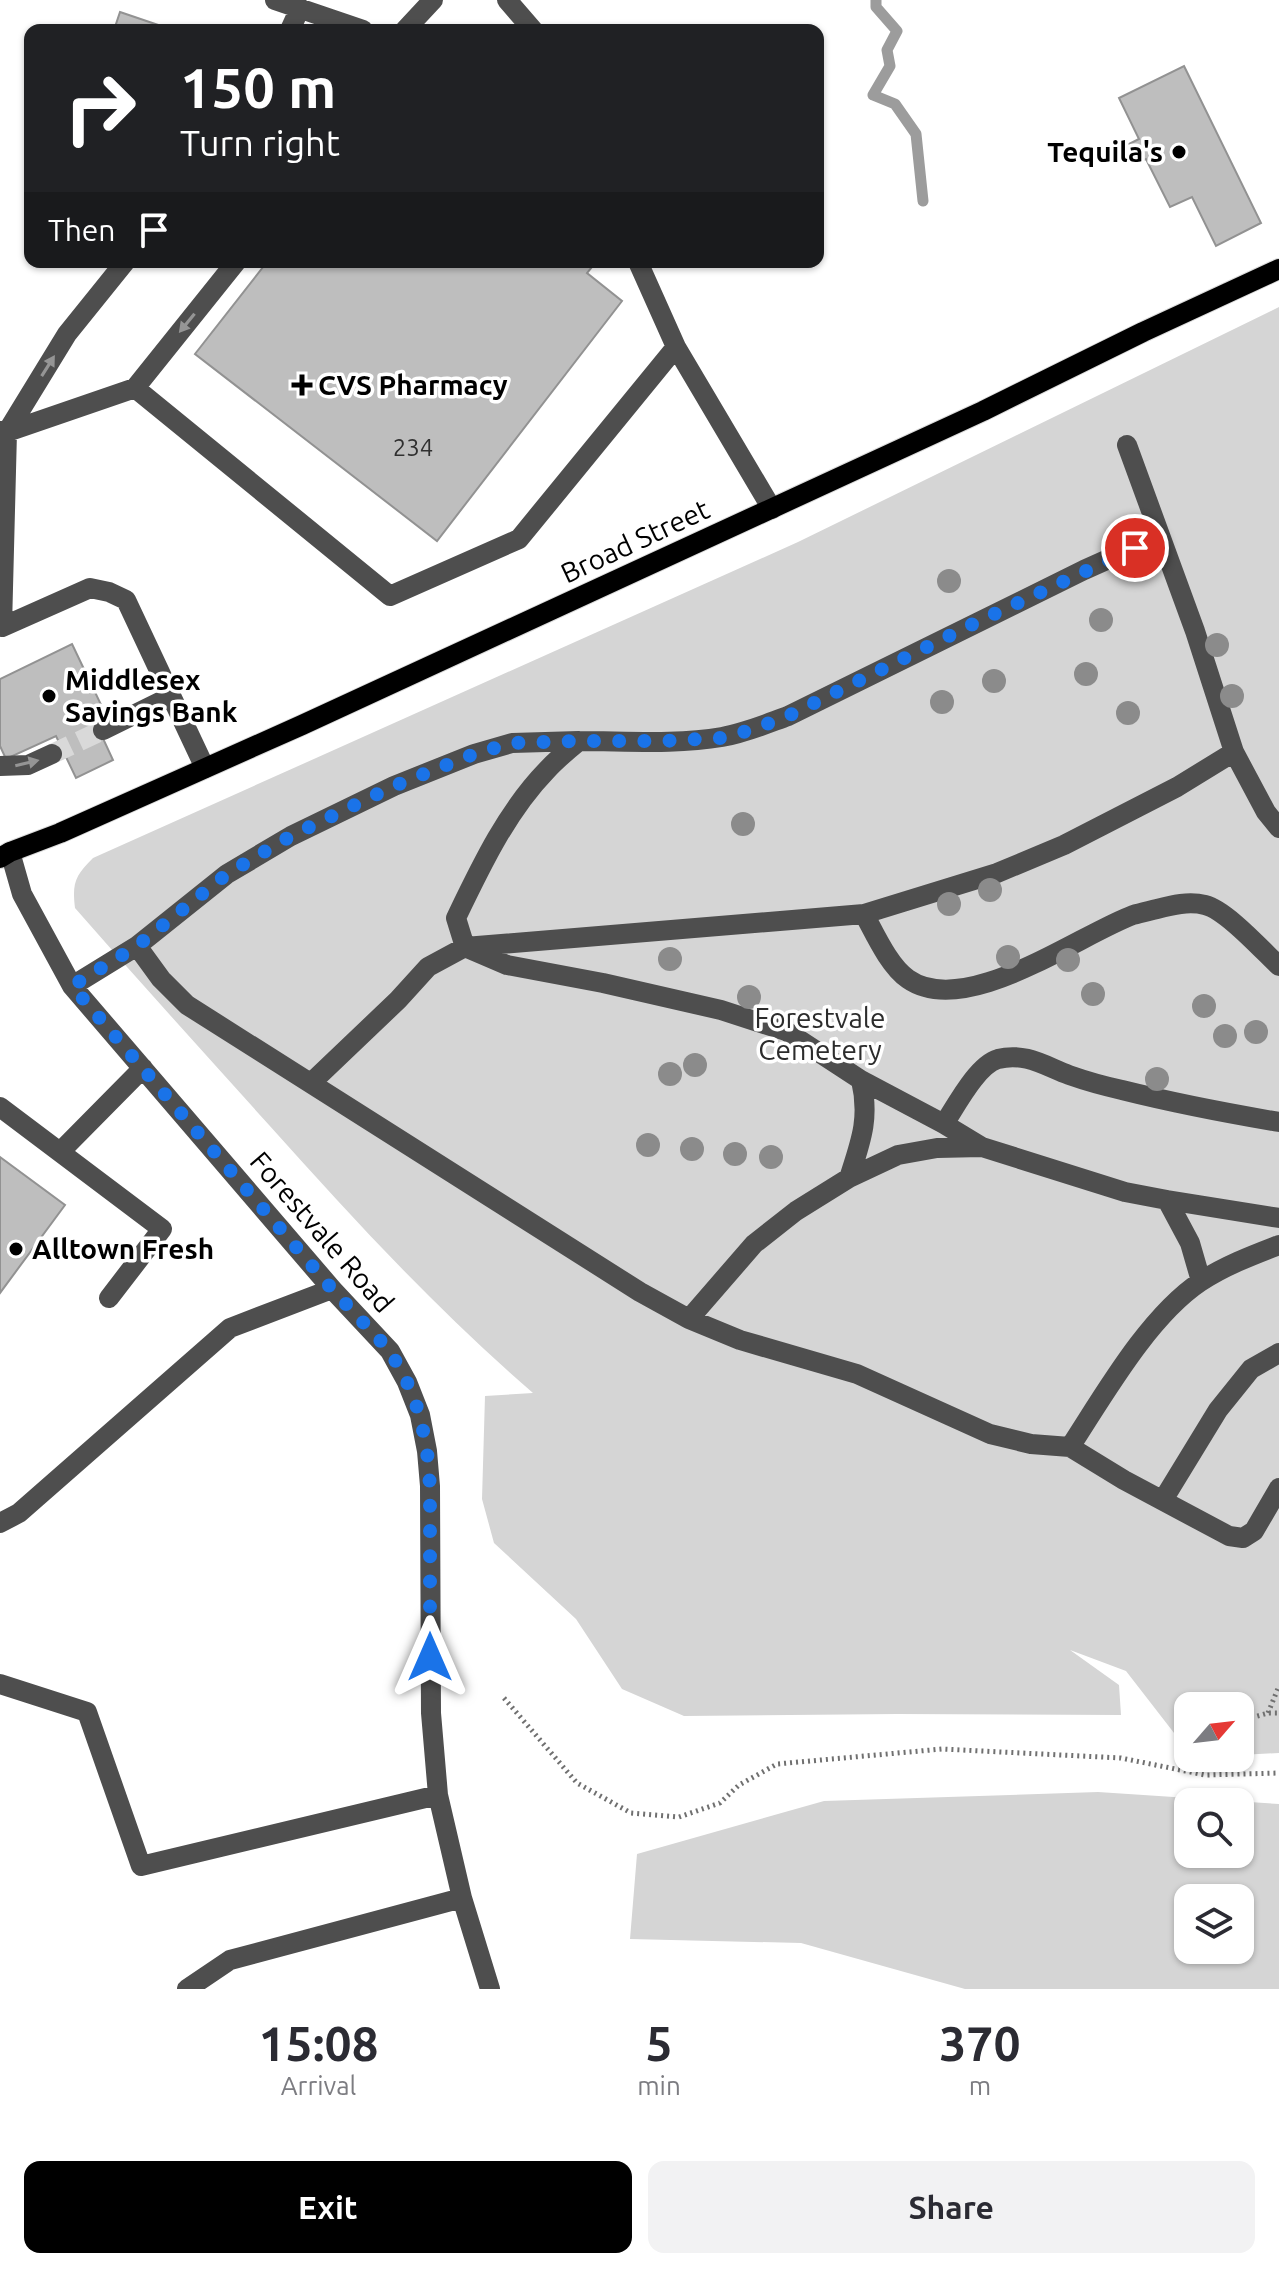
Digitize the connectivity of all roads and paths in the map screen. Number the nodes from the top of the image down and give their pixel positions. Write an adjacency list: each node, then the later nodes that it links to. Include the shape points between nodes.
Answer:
1 (275, 0): 4 (street)
2 (433, 0): 7 (street)
3 (507, 0): 8 (street)
4 (300, 8): 5 (street); 6 (street)
5 (293, 24)
6 (346, 24)
7 (411, 24)
8 (528, 24)
9 (120, 268): 15 (street, one-way to 9, via 67,334)
10 (231, 268): 14 (street, one-way to 14)
11 (641, 268): 13 (street)
12 (1279, 269): 17 (main road, Broad Street)
13 (676, 347): 14 (street, via 519,539 390,596); 17 (street)
14 (135, 388): 15 (street)
15 (3, 432): 19 (street)
16 (1127, 445): 18 (street)
17 (772, 509): 26 (main road, Broad Street)
18 (1160, 536): 22 (street, via 751,730 721,738); 23 (street)
19 (1, 628): 20 (street, via 90,588 109,592 126,600)
20 (170, 697): 21 (street); 26 (street)
21 (103, 730)
22 (579, 741): 30 (street, via 512,743 394,786 227,874); 31 (street, via 546,770 515,809 478,872 456,918)
23 (1234, 752): 27 (street); 29 (street, via 1064,845 997,873)
24 (52, 754): 25 (street, one-way to 24, via 28,765)
25 (0, 766)
26 (205, 768): 28 (main road, Broad Street)
27 (1279, 828)
28 (3, 853): 33 (street, Forestvale Road)
29 (864, 914): 31 (street); 32 (street, via 905,978 926,989 963,990 1013,973 1133,915 1175,905 1202,904 1217,910)
30 (137, 946): 33 (street); 36 (street, via 187,1005)
31 (465, 947): 35 (street, via 507,965 721,1010 786,1031); 36 (street, via 428,967)
32 (1279, 966)
33 (72, 986): 34 (street, Forestvale Road)
34 (143, 1068): 41 (street); 47 (street, Forestvale Road)
35 (861, 1080): 39 (street); 42 (street, via 864,1130)
36 (311, 1083): 49 (street)
37 (0, 1107): 41 (street)
38 (1279, 1122): 39 (street, via 1119,1090 1017,1056 995,1060 972,1081)
39 (944, 1124): 40 (street)
40 (982, 1147): 42 (street, via 898,1155); 43 (street)
41 (60, 1152): 48 (street, via 162,1229)
42 (849, 1178): 49 (street, via 754,1244)
43 (1167, 1200): 44 (street); 46 (street, via 1190,1243)
44 (1279, 1218)
45 (1279, 1245): 46 (street)
46 (1201, 1281): 51 (street, via 1152,1327)
47 (332, 1289): 54 (street, via 230,1328 19,1513); 63 (street, Forestvale Road, via 390,1351 420,1415 430,1486 431,1713)
48 (109, 1298)
49 (689, 1319): 51 (street, via 740,1340 857,1374 990,1434)
50 (1279, 1353): 53 (street, via 1251,1369 1218,1410)
51 (1070, 1447): 53 (street)
52 (1279, 1488): 53 (street, via 1254,1531 1243,1538 1229,1536)
53 (1163, 1500)
54 (0, 1523)
55 (0, 1684): 63 (street, via 87,1712 141,1866)
56 (1279, 1686): 58 (path)
57 (504, 1698): 62 (path, via 577,1783 631,1813 679,1817 706,1808 777,1764 942,1749 1121,1758)
58 (1268, 1713): 59 (path); 60 (path)
59 (1279, 1713)
60 (1254, 1717)
61 (1279, 1773): 62 (path)
62 (1205, 1775)
63 (438, 1795): 64 (street, Forestvale Road)
64 (462, 1898): 65 (street, via 230,1960); 66 (street, Forestvale Road)
65 (187, 1989)
66 (490, 1989)

